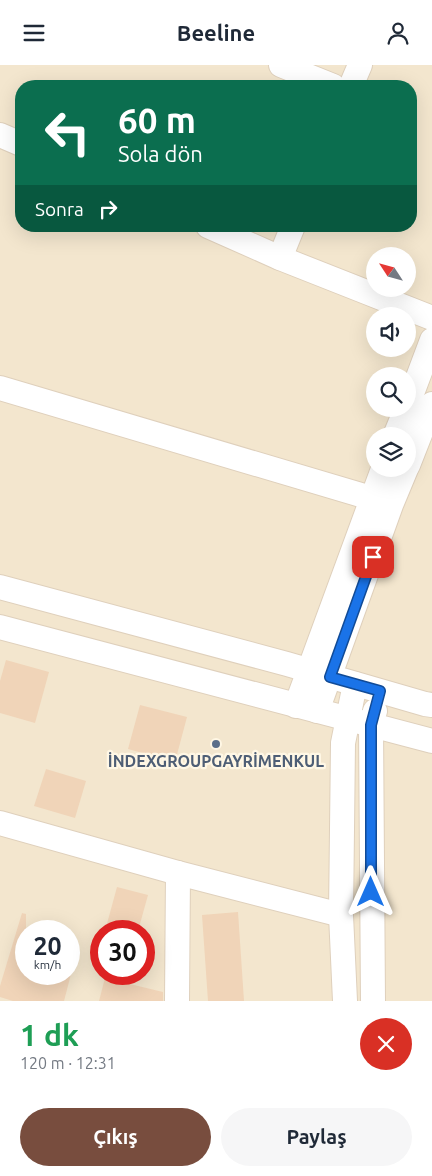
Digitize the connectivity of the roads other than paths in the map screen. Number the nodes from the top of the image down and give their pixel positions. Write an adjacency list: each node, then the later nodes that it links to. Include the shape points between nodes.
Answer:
1 (281, 65): 3 (street)
2 (360, 65): 4 (street)
3 (318, 80)
4 (354, 80)
5 (0, 135): 6 (street)
6 (15, 141)
7 (222, 232): 9 (street)
8 (291, 232): 9 (street)
9 (280, 258): 10 (street)
10 (432, 318)
11 (432, 340): 12 (street)
12 (416, 383)
13 (0, 388): 18 (street)
14 (432, 404): 15 (street)
15 (416, 445)
16 (380, 477): 18 (street)
17 (403, 477): 21 (street)
18 (371, 499): 21 (street)
19 (0, 587): 21 (street)
20 (0, 627): 25 (street)
21 (319, 674): 22 (street); 25 (street)
22 (355, 684): 23 (street); 26 (street)
23 (380, 691): 24 (street); 26 (street)
24 (432, 705)
25 (306, 709): 26 (street)
26 (359, 722): 27 (street); 30 (street, via 343,743); 33 (street)
27 (432, 741)
28 (0, 823): 29 (street)
29 (178, 873): 30 (street); 31 (street)
30 (341, 915): 32 (street)
31 (177, 1001)
32 (345, 1001)
33 (372, 1001)

